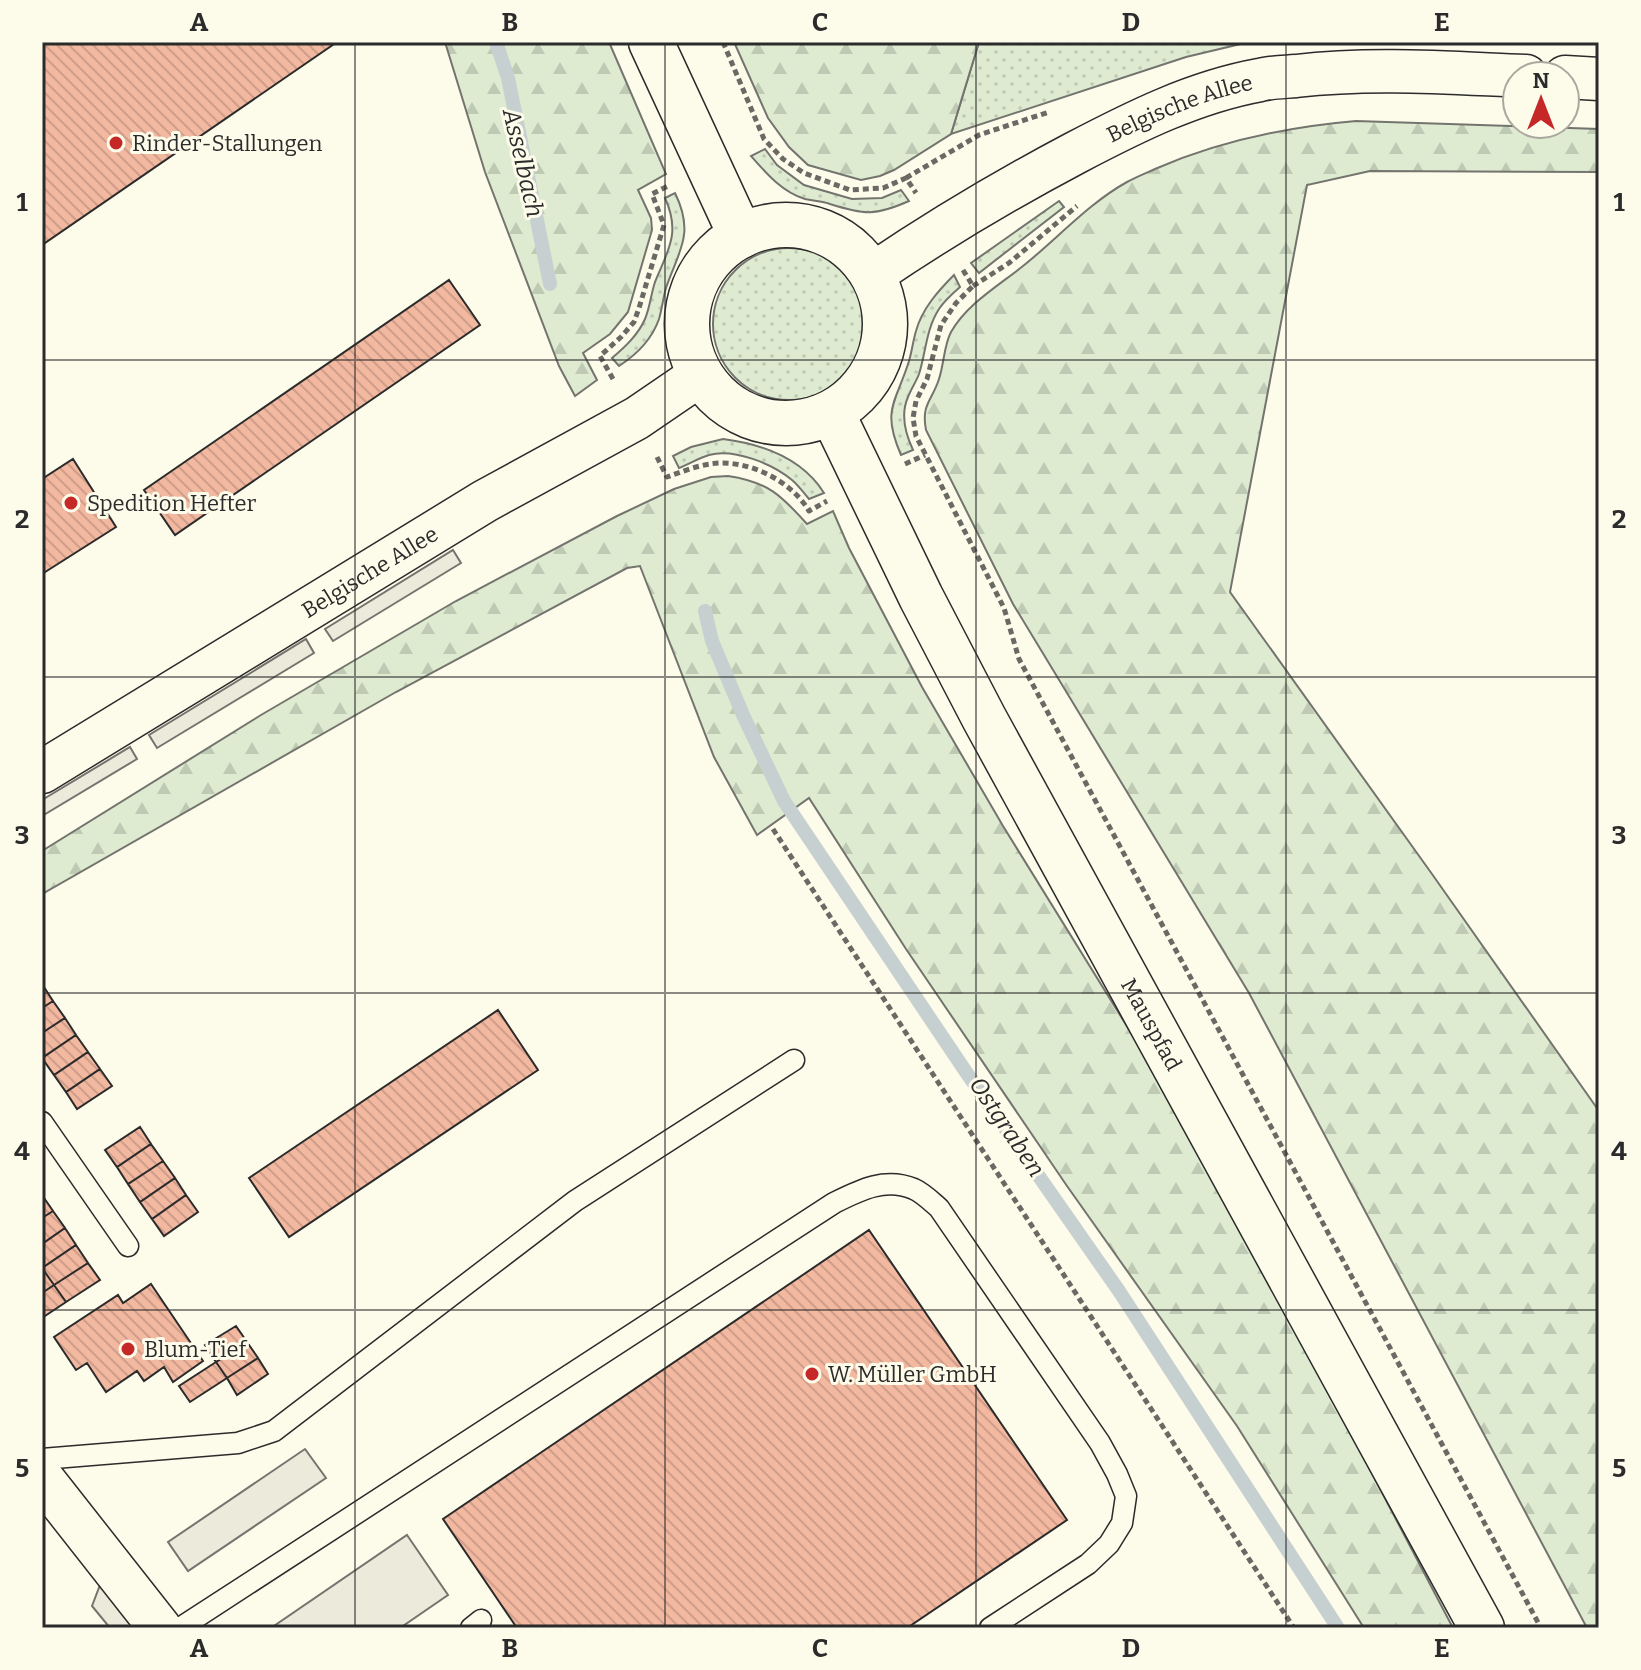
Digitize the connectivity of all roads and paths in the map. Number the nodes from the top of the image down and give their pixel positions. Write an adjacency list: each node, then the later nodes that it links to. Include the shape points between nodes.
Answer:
1 (651, 42): 6 (street)
2 (723, 42): 5 (path, via 764,139 783,159 850,190 883,188 906,178)
3 (1501, 75): 5 (street, Belgische Allee, via 1323,73 1261,80 1199,97 1141,119)
4 (1083, 201): 8 (path)
5 (939, 230): 7 (street, Belgische Allee); 8 (path)
6 (741, 236): 7 (street, via 770,226 800,225 829,234 854,251); 9 (street, via 701,272 691,297 690,350)
7 (873, 274): 10 (street, via 884,304 883,347 877,367 858,394)
8 (973, 286): 24 (path, via 941,325 916,401 916,436 1004,608 1019,659)
9 (700, 375): 10 (street, via 719,398 745,415 774,423); 11 (street, Belgische Allee, via 637,418 485,501)
10 (832, 413): 23 (street, Mauspfad, via 984,718)
11 (42, 772)
12 (773, 829): 22 (path)
13 (794, 1060): 17 (lane, via 575,1201 274,1431 238,1443)
14 (42, 1122): 15 (lane)
15 (50, 1150): 16 (lane)
16 (128, 1246)
17 (42, 1459)
18 (42, 1478): 19 (street)
19 (160, 1628)
20 (180, 1628): 21 (lane, via 834,1203 863,1188 887,1184 914,1189 939,1208 1100,1443 1126,1496 1122,1523 1109,1544 1088,1564)
21 (990, 1628)
22 (1294, 1628)
23 (1482, 1628)
24 (1541, 1628)

